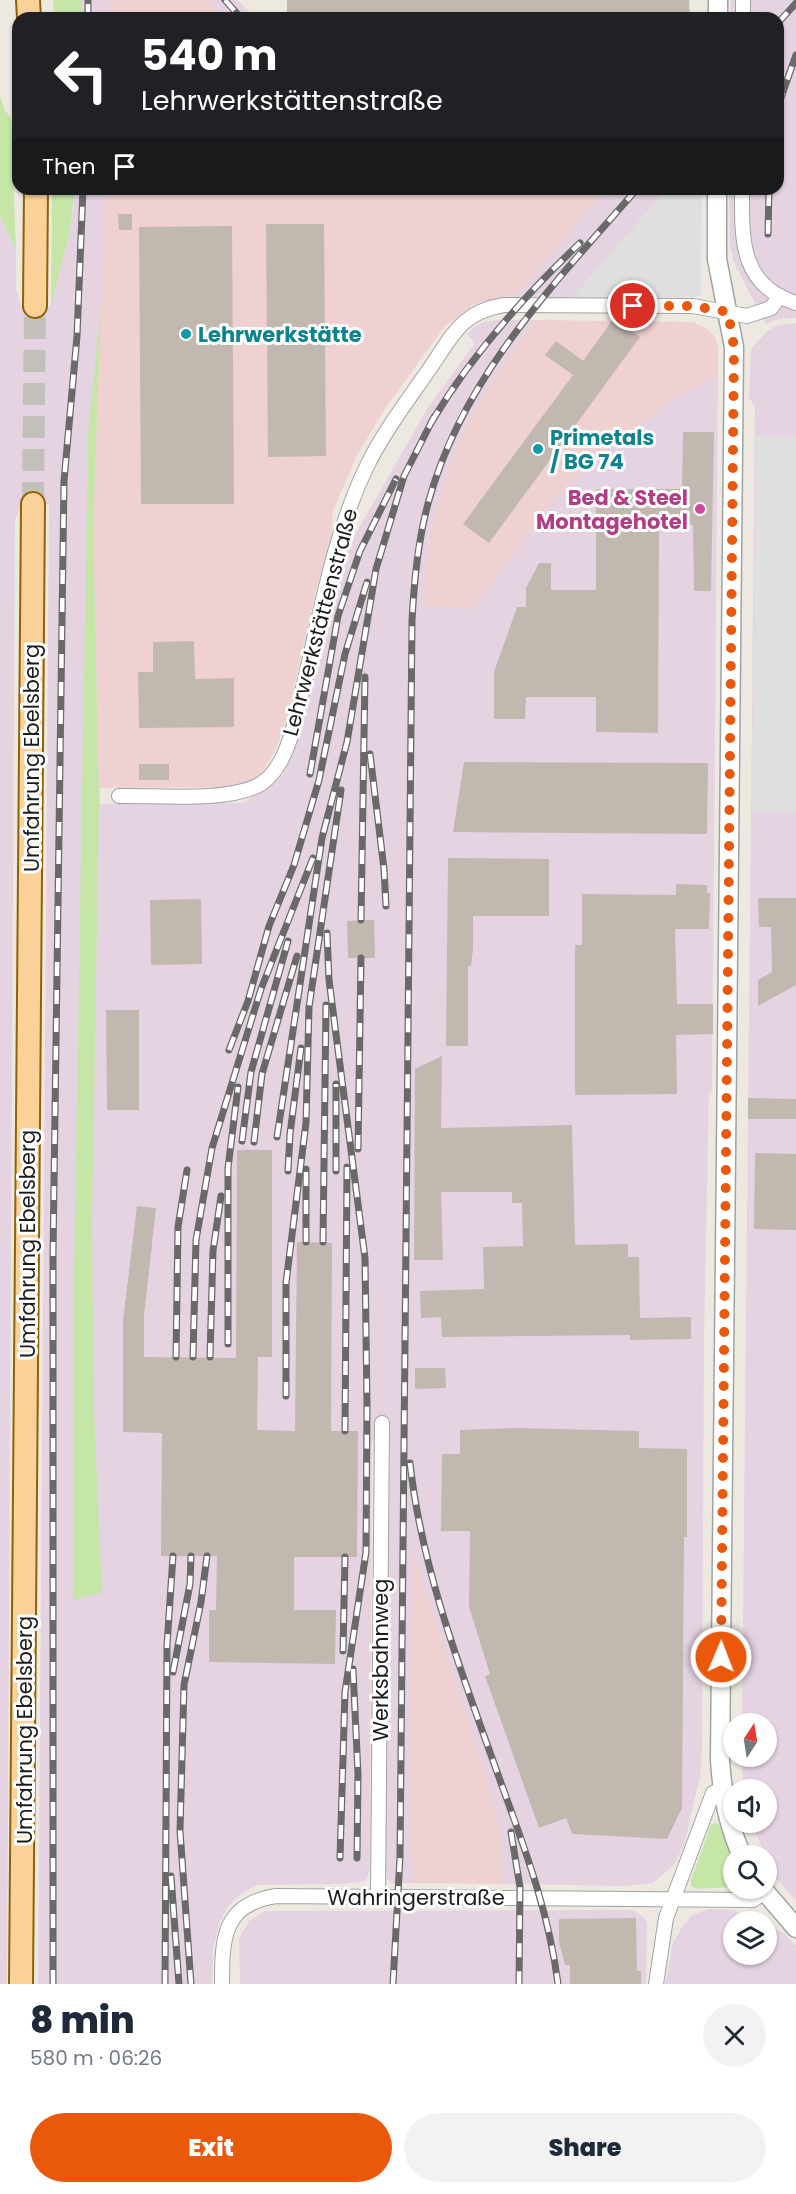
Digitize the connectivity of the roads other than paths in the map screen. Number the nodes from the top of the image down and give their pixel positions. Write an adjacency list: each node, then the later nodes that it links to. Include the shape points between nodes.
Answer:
1 (36, 195): 6 (main road)
2 (717, 195): 7 (street, via 717,259)
3 (742, 195): 4 (street, via 744,251 762,282)
4 (780, 296): 5 (street); 7 (street, Lehrwerkstättenstraße, via 771,308 759,314)
5 (796, 303)
6 (35, 306)
7 (728, 312): 9 (street, Lehrwerkstättenstraße, via 693,306 504,305 474,313 452,337 408,400 357,486 329,572 300,704 276,768 264,782 233,795); 11 (street, via 734,347 734,423)
8 (33, 504): 18 (main road, Umfahrung Ebelsberg)
9 (119, 795)
10 (382, 1423): 13 (street, Werksbahnweg)
11 (721, 1789): 12 (street); 14 (street, via 713,1793)
12 (738, 1845)
13 (378, 1897): 14 (street, Wahringerstraße); 19 (street, Wahringerstraße, via 276,1896 246,1904 236,1912 225,1940)
14 (674, 1899): 15 (street, Wahringerstraße); 20 (street, via 660,1945)
15 (754, 1899)
16 (771, 1899): 17 (street)
17 (796, 1928)
18 (21, 1984)
19 (222, 1984)
20 (656, 1984)

